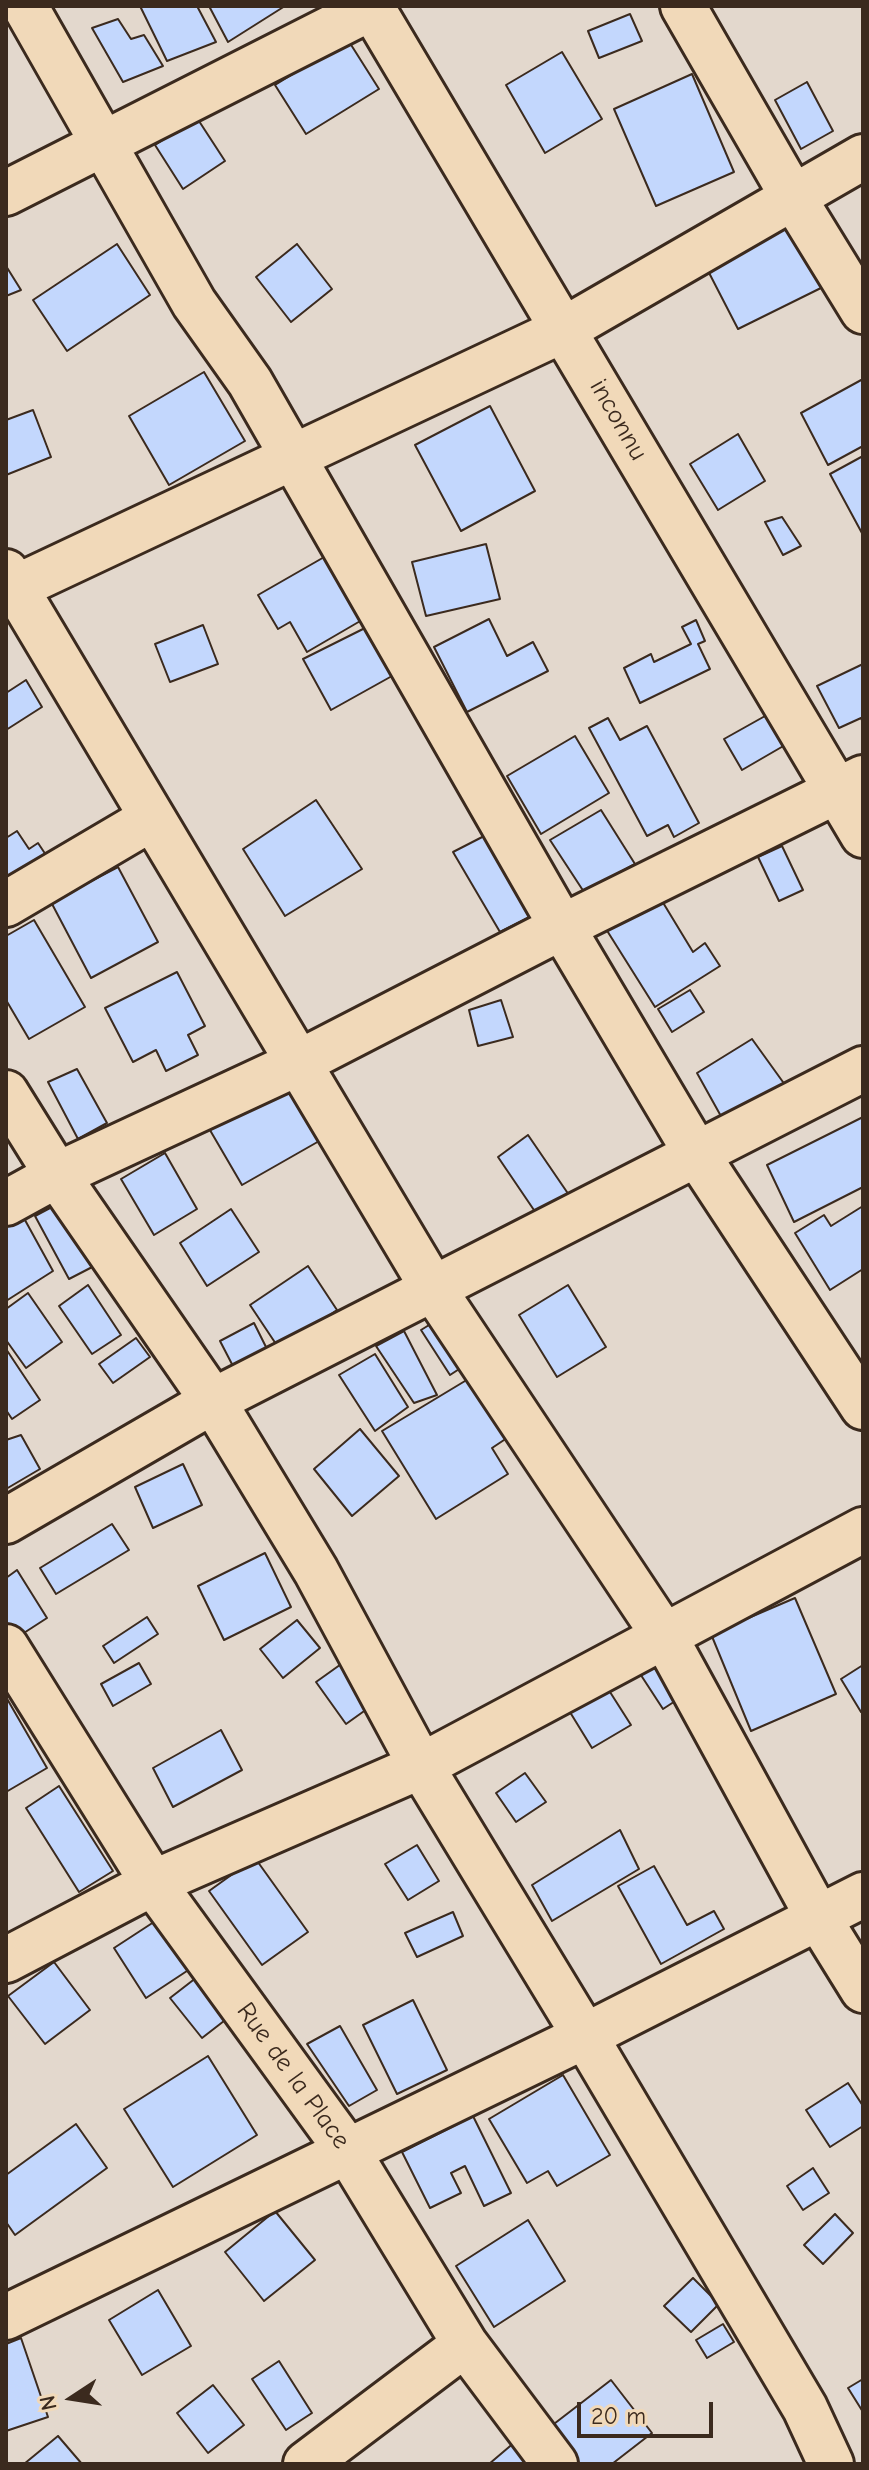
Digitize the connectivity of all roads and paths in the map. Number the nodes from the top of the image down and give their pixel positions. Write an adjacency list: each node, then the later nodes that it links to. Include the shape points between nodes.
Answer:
1 (25, 6): 4 (street)
2 (372, 6): 4 (street); 9 (street, inconnu)
3 (683, 6): 7 (street)
4 (103, 144): 6 (street); 10 (street, via 194,303 250,382)
5 (863, 157): 7 (street)
6 (6, 193)
7 (793, 197): 8 (street); 9 (street)
8 (863, 311)
9 (565, 329): 10 (street); 12 (street, inconnu)
10 (293, 456): 11 (street); 16 (street)
11 (9, 584): 13 (street)
12 (850, 784): 14 (street, inconnu); 16 (street)
13 (152, 818): 15 (street); 17 (street)
14 (863, 835)
15 (6, 904)
16 (562, 927): 17 (street); 20 (street)
17 (298, 1063): 21 (street); 23 (street)
18 (863, 1069): 20 (street)
19 (6, 1093): 21 (street)
20 (696, 1153): 23 (street); 25 (street)
21 (57, 1175): 22 (street); 24 (street)
22 (6, 1203)
23 (434, 1290): 24 (street); 28 (street)
24 (213, 1401): 26 (street); 30 (street, via 316,1571)
25 (863, 1407)
26 (6, 1521)
27 (863, 1530): 28 (street)
28 (665, 1637): 30 (street); 33 (street)
29 (6, 1647): 31 (street, Rue de la Place)
30 (421, 1766): 31 (street); 36 (street)
31 (153, 1883): 34 (street); 37 (street, Rue de la Place)
32 (863, 1895): 33 (street)
33 (819, 1919): 35 (street); 36 (street)
34 (6, 1960)
35 (863, 1990)
36 (585, 2036): 37 (street); 42 (street, via 805,2408)
37 (347, 2150): 38 (street); 39 (street, Rue de la Place)
38 (6, 2317)
39 (465, 2344): 40 (street); 41 (street, Rue de la Place)
40 (306, 2464)
41 (555, 2464)
42 (831, 2464)

